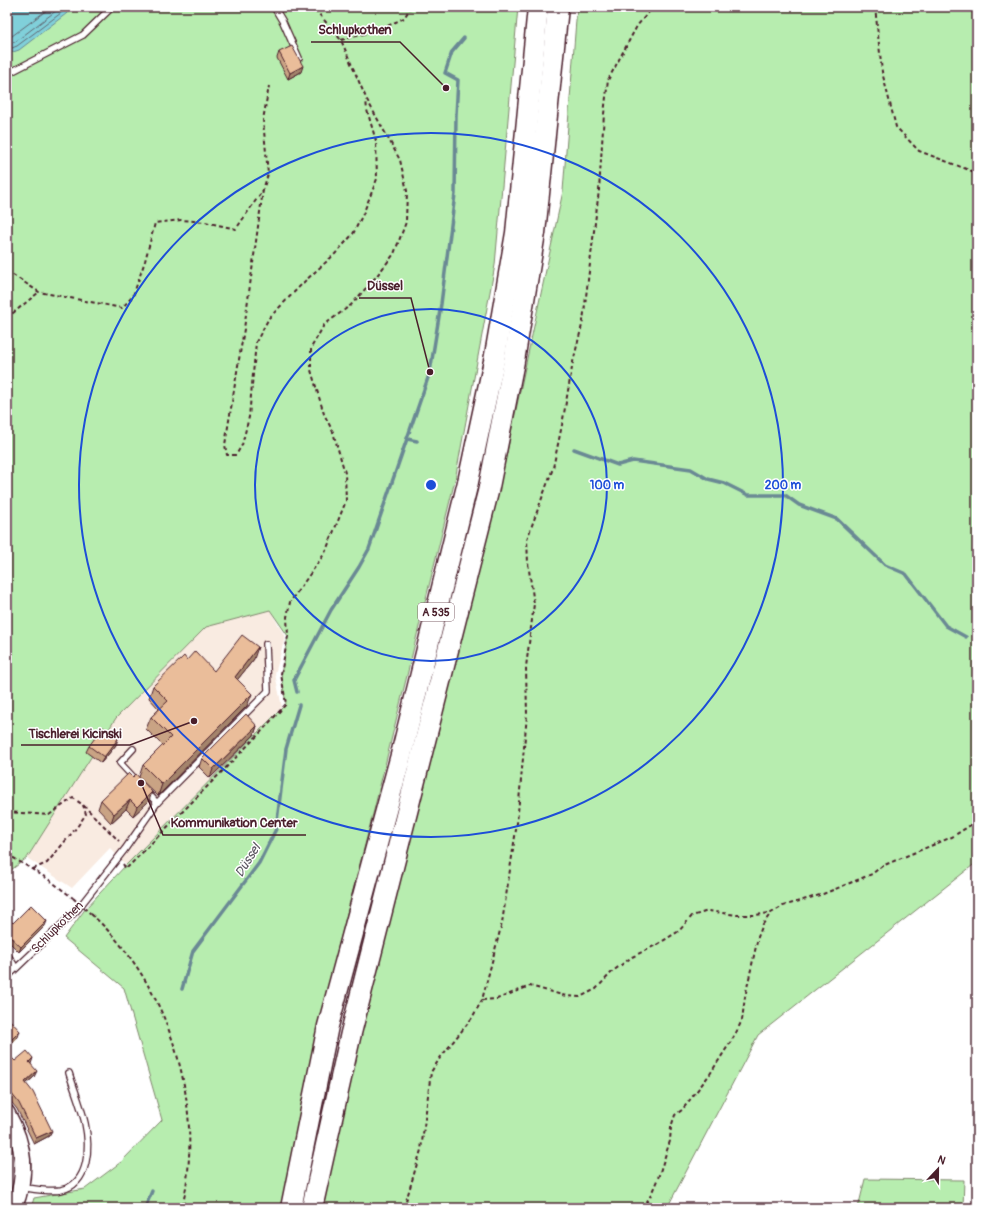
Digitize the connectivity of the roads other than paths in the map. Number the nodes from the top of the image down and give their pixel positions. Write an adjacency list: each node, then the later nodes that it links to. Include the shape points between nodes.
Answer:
1 (112, 7): 6 (lane, via 83,35)
2 (274, 7): 5 (lane)
3 (538, 7): 19 (highway, A 535, via 516,233 494,361 468,482 406,732 328,1026)
4 (558, 7): 20 (highway, A 535, via 535,233 508,392 486,499 351,1033)
5 (298, 58)
6 (7, 74)
7 (266, 644): 11 (lane, Schlupkothen, via 268,691)
8 (133, 749): 9 (lane, via 120,764)
9 (136, 781)
10 (141, 786): 11 (lane)
11 (157, 803): 13 (lane, Schlupkothen, via 77,910)
12 (7, 954): 13 (lane)
13 (16, 968): 14 (lane, Schlupkothen)
14 (7, 977)
15 (69, 1073): 17 (lane, via 85,1123 87,1152 80,1178 61,1190)
16 (7, 1113): 17 (main road, via 19,1140 23,1163)
17 (21, 1187): 18 (main road)
18 (14, 1208)
19 (291, 1208)
20 (312, 1208)

